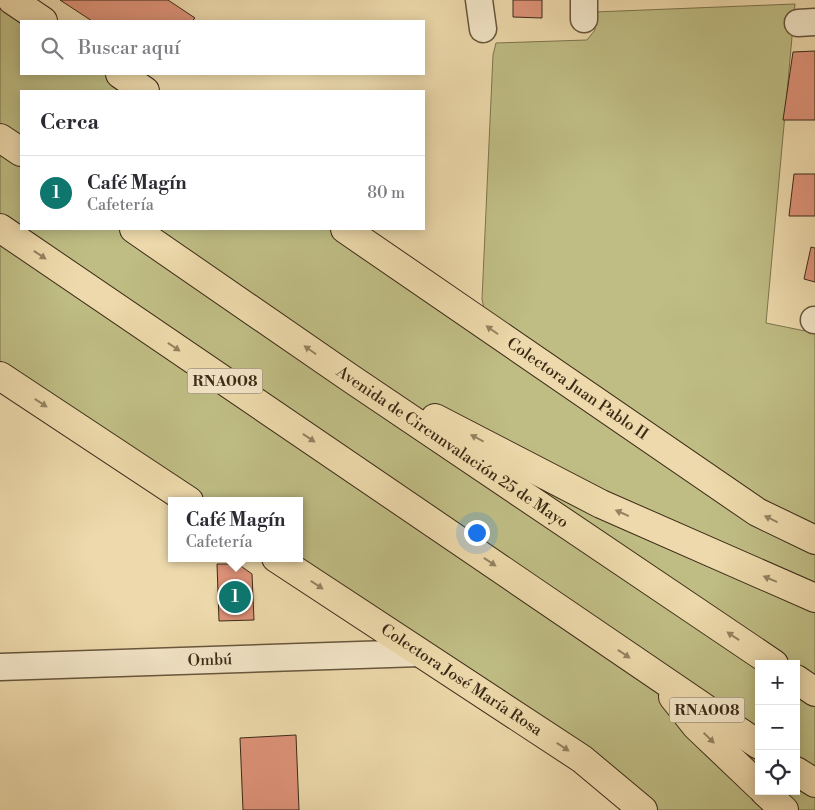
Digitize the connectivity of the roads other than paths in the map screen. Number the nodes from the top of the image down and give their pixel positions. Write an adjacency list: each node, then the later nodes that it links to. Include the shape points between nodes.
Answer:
1 (12, 0): 3 (main road)
2 (479, 0): 4 (street)
3 (42, 20)
4 (483, 30)
5 (121, 75): 6 (main road)
6 (144, 90)
7 (0, 138): 8 (main road)
8 (20, 151)
9 (0, 228): 21 (main road, RNA008, one-way to 21)
10 (135, 230): 13 (main road, Avenida de Circunvalación 25 de Mayo, one-way to 10)
11 (346, 230): 15 (main road, Colectora Juan Pablo II, one-way to 11, via 757,512)
12 (0, 376): 14 (main road, one-way to 14)
13 (350, 378): 17 (main road, one-way to 13, via 602,504 469,434); 19 (main road, Avenida de Circunvalación 25 de Mayo, one-way to 13)
14 (183, 497)
15 (815, 540)
16 (282, 562): 18 (main road, Colectora José María Rosa, one-way to 18)
17 (815, 598)
18 (420, 653): 20 (street, Ombú); 29 (main road, Colectora José María Rosa, one-way to 29, via 582,759)
19 (768, 660)
20 (0, 667)
21 (655, 675): 24 (main road, RNA008); 26 (main road, one-way to 26, via 696,726)
22 (800, 682): 23 (main road)
23 (815, 692)
24 (755, 742)
25 (800, 774): 27 (main road)
26 (755, 782)
27 (815, 784)
28 (768, 795): 30 (main road)
29 (643, 810)
30 (784, 810)

